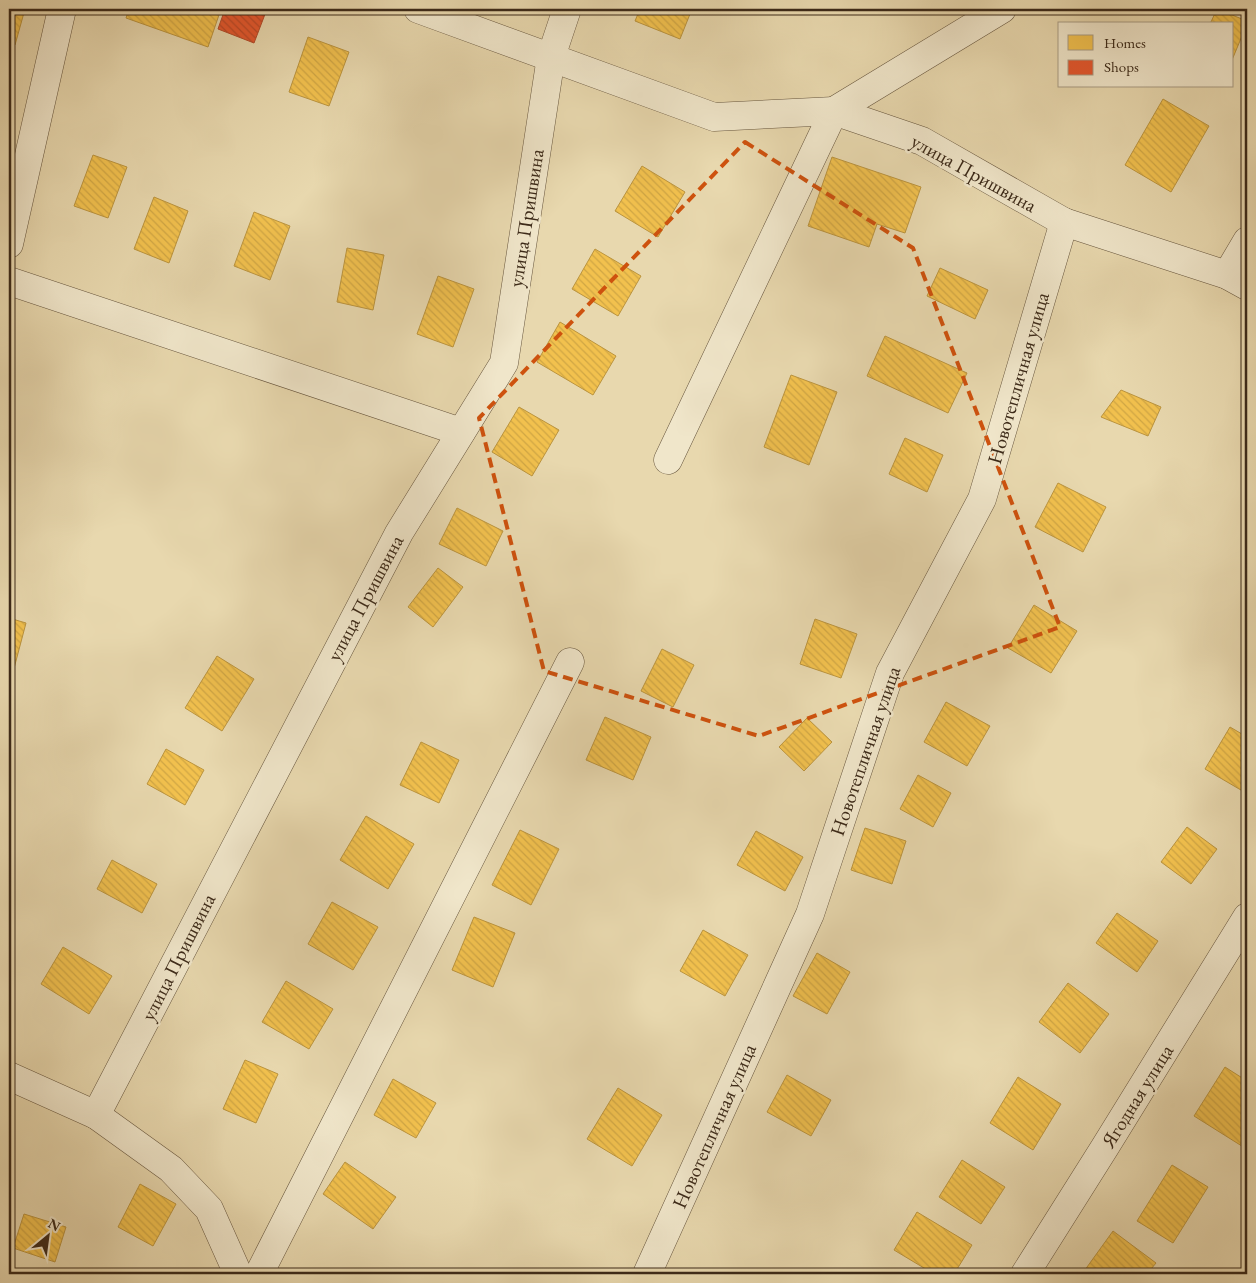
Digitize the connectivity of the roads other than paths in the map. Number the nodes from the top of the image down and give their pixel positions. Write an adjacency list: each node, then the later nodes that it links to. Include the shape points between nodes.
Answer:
1 (62, 9): 9 (street)
2 (418, 9): 5 (street, улица Пришвина)
3 (567, 9): 5 (street)
4 (1002, 9): 6 (street)
5 (551, 57): 6 (street, улица Пришвина, via 714,117); 12 (street, улица Пришвина, via 504,363)
6 (834, 111): 7 (street, улица Пришвина, via 922,141); 13 (street)
7 (1064, 222): 11 (street, улица Пришвина); 20 (street, Новотепличная улица, via 982,500 890,673 810,914)
8 (1247, 241): 11 (street)
9 (9, 244)
10 (9, 281): 12 (street)
11 (1237, 281)
12 (461, 432): 17 (street, улица Пришвина, via 398,533)
13 (668, 460)
14 (570, 662): 19 (street)
15 (1247, 917): 21 (street, Ягодная улица)
16 (9, 1076): 17 (street)
17 (96, 1115): 18 (street, via 171,1169 210,1209)
18 (238, 1274)
19 (259, 1274)
20 (647, 1274)
21 (1025, 1274)

